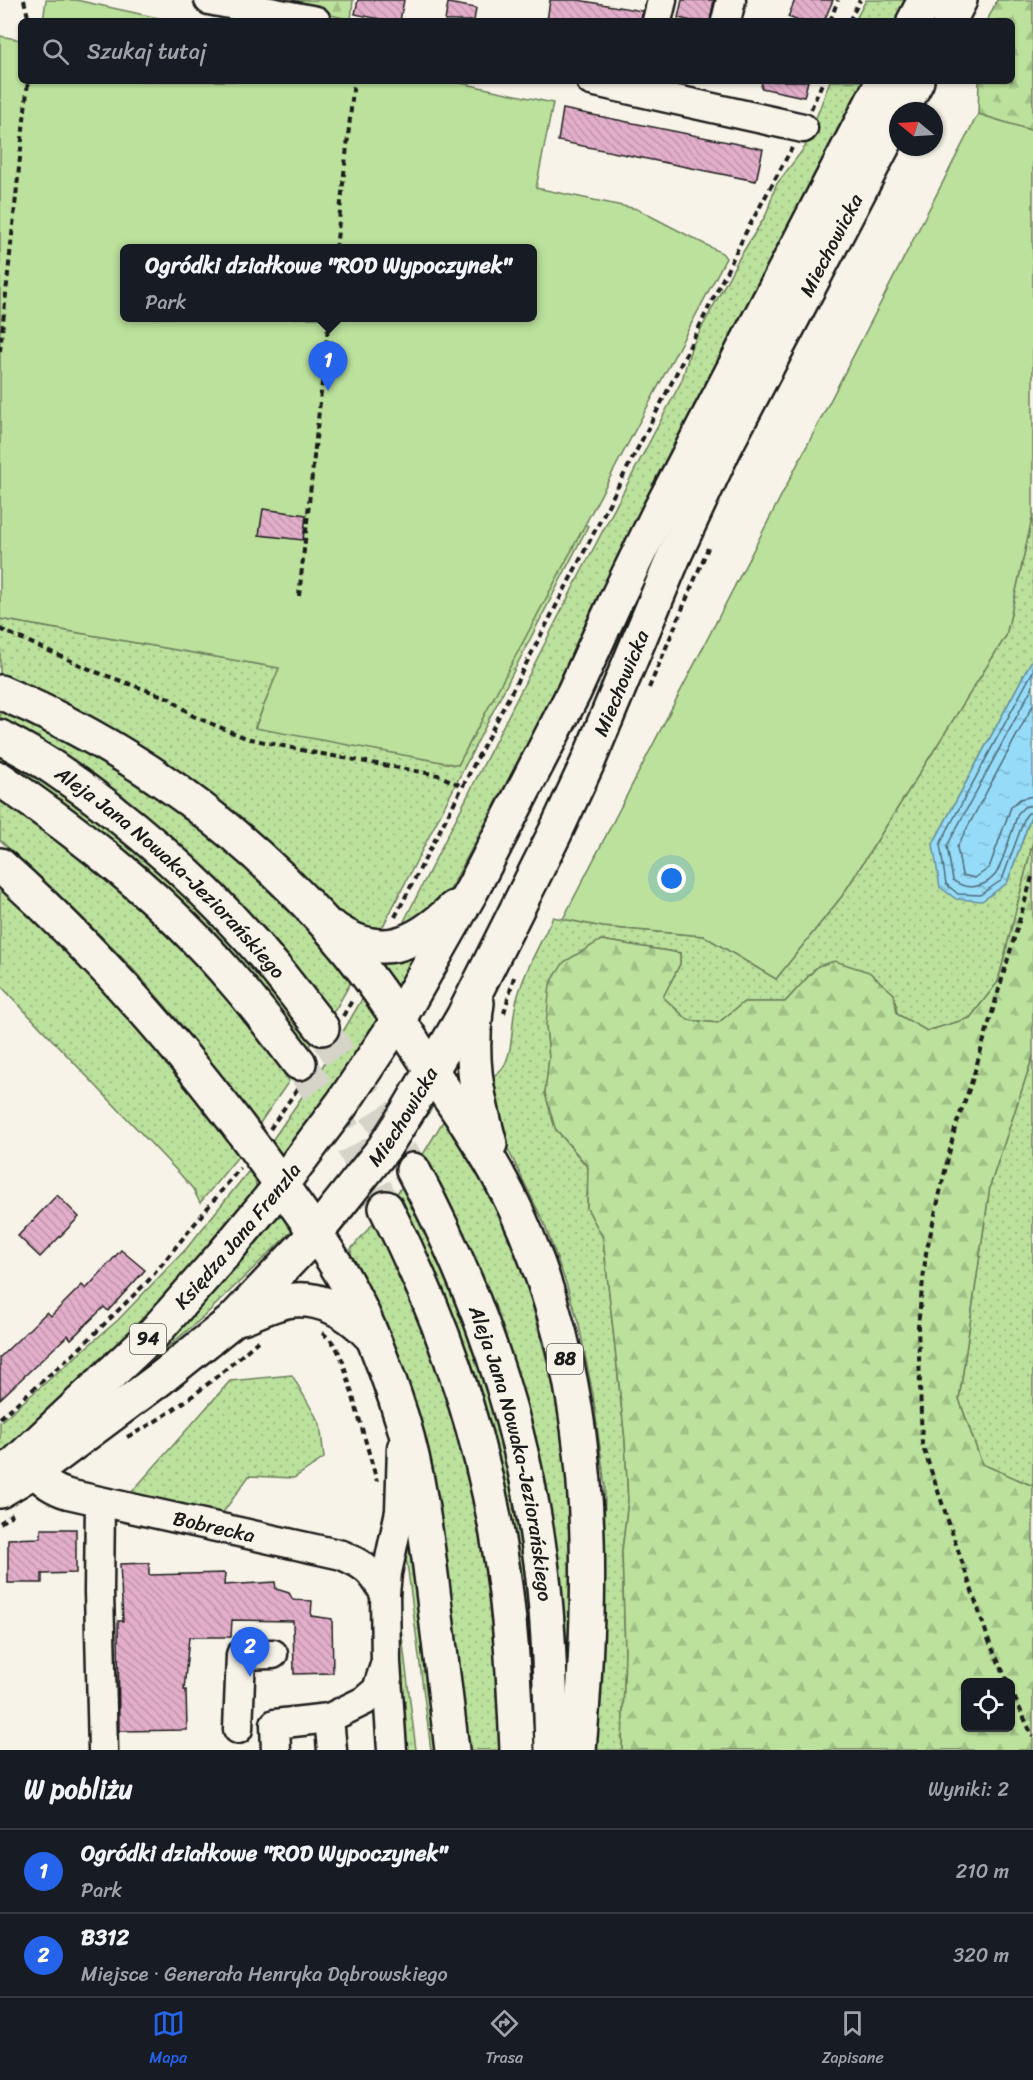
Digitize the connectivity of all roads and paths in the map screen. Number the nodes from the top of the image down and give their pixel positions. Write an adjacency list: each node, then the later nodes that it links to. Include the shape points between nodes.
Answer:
1 (24, 0): 10 (path)
2 (209, 0): 9 (street)
3 (662, 0): 12 (street)
4 (731, 0): 13 (street)
5 (838, 0): 14 (path)
6 (860, 0): 15 (path)
7 (925, 0): 16 (main road)
8 (960, 0): 17 (main road)
9 (253, 4): 11 (street)
10 (28, 18)
11 (305, 18)
12 (659, 18)
13 (727, 18)
14 (831, 18)
15 (851, 18)
16 (916, 18)
17 (951, 18)
18 (28, 84): 29 (path)
19 (354, 84): 28 (path)
20 (621, 84): 24 (street)
21 (822, 84): 26 (path)
22 (881, 84): 40 (main road, Miechowicka / 94, via 659,512 574,692)
23 (915, 84): 25 (main road)
24 (641, 86): 26 (street)
25 (906, 102)
26 (803, 128): 37 (path)
27 (889, 134): 41 (main road, Miechowicka / 94, via 725,447 675,554 588,762)
28 (337, 244)
29 (3, 294): 31 (path)
30 (329, 322): 32 (path)
31 (0, 351)
32 (299, 596)
33 (0, 629): 37 (path, via 96,672 169,698 193,716 246,738 438,775)
34 (0, 692): 42 (main road, via 70,724 164,781 246,845 324,922)
35 (0, 736): 44 (main road, Aleja Jana Nowaka-Jeziorańskiego, via 54,768 120,816 221,910)
36 (0, 779): 46 (main road, Aleja Jana Nowaka-Jeziorańskiego, via 85,840 166,910 234,981)
37 (462, 786): 42 (path)
38 (0, 865): 47 (main road, via 134,996)
39 (1033, 874): 69 (path, via 955,1128 926,1253 918,1326 922,1444 990,1644)
40 (472, 890): 42 (main road, via 437,924 417,938 393,945); 43 (main road, Miechowicka / 94)
41 (502, 937): 45 (main road, Miechowicka / 94); 49 (main road, via 477,1003 472,1042 478,1099)
42 (373, 960): 43 (main road); 44 (path)
43 (399, 1019): 45 (main road, 88); 50 (main road, Księdza Jana Frenzla / 94)
44 (332, 1023)
45 (432, 1072): 49 (main road, 88); 52 (main road, Miechowicka / 94, via 384,1148)
46 (300, 1074): 47 (path)
47 (256, 1148): 50 (main road); 57 (path, via 149,1280 78,1350)
48 (413, 1170): 80 (main road, Aleja Jana Nowaka-Jeziorańskiego, via 437,1216 483,1326 517,1441 538,1540)
49 (500, 1178): 81 (main road, 88, via 529,1240 560,1335 579,1431 588,1551)
50 (281, 1185): 52 (main road); 61 (main road, Księdza Jana Frenzla / 94, via 154,1333)
51 (386, 1208): 79 (main road, Aleja Jana Nowaka-Jeziorańskiego, via 412,1259 444,1340 464,1395 488,1485 510,1622)
52 (317, 1232): 53 (main road, 94); 56 (main road)
53 (232, 1321): 56 (main road, via 285,1301 305,1300 344,1312); 60 (main road, 94)
54 (317, 1329): 62 (path, via 328,1336 343,1362)
55 (263, 1336): 59 (path, via 192,1397)
56 (375, 1342): 58 (main road)
57 (0, 1418)
58 (402, 1421): 66 (street, via 400,1511); 78 (main road, via 421,1504)
59 (120, 1442)
60 (35, 1472): 63 (main road, 94); 64 (street, Bobrecka, via 57,1491)
61 (0, 1479)
62 (378, 1485)
63 (8, 1502): 65 (path)
64 (100, 1502): 66 (street, Bobrecka, via 342,1555 363,1564); 75 (street)
65 (0, 1523)
66 (385, 1594): 68 (street)
67 (273, 1654): 74 (street, via 241,1655)
68 (386, 1663): 71 (street, via 377,1689 363,1701); 77 (street)
69 (1006, 1678)
70 (1015, 1697): 73 (path)
71 (329, 1718): 72 (street); 76 (street)
72 (276, 1737): 74 (street)
73 (1033, 1737)
74 (238, 1739)
75 (103, 1750)
76 (332, 1750)
77 (392, 1750)
78 (452, 1750)
79 (517, 1750)
80 (552, 1750)
81 (579, 1750)

